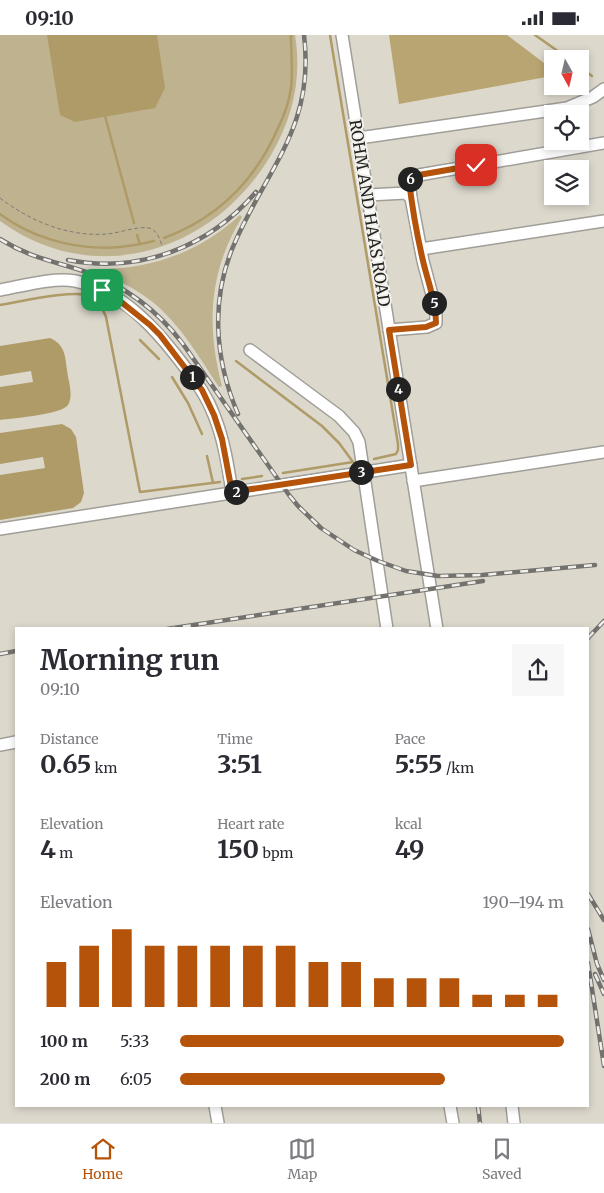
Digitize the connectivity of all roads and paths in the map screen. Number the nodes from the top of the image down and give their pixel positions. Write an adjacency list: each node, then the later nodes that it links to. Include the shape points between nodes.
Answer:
1 (342, 35): 3 (street, ROHM AND HAAS ROAD)
2 (604, 89): 3 (street, via 567,109)
3 (358, 139): 5 (street, ROHM AND HAAS ROAD)
4 (604, 143): 7 (street, via 413,176 409,180)
5 (368, 195): 7 (street, via 406,193); 12 (street, ROHM AND HAAS ROAD)
6 (0, 198): 9 (path, via 32,219 70,231 107,234 151,229 158,234)
7 (411, 198): 10 (street)
8 (604, 221): 10 (street)
9 (162, 246)
10 (421, 249): 12 (street, via 436,310 436,323)
11 (0, 290): 18 (street, via 53,281 76,281 102,290 150,325 209,403 222,439)
12 (389, 330): 15 (street, ROHM AND HAAS ROAD)
13 (250, 350): 16 (street, via 346,423 359,443)
14 (604, 451): 17 (street)
15 (411, 465): 16 (street); 17 (street, ROHM AND HAAS ROAD)
16 (364, 472): 18 (street); 20 (street)
17 (413, 481): 21 (street, ROHM AND HAAS ROAD)
18 (232, 492): 19 (street)
19 (0, 529)
20 (387, 627)
21 (437, 627)
22 (15, 742): 23 (street)
23 (0, 745)
24 (216, 1107): 27 (street)
25 (450, 1107): 28 (street)
26 (512, 1107): 29 (street)
27 (218, 1123)
28 (453, 1123)
29 (514, 1123)

